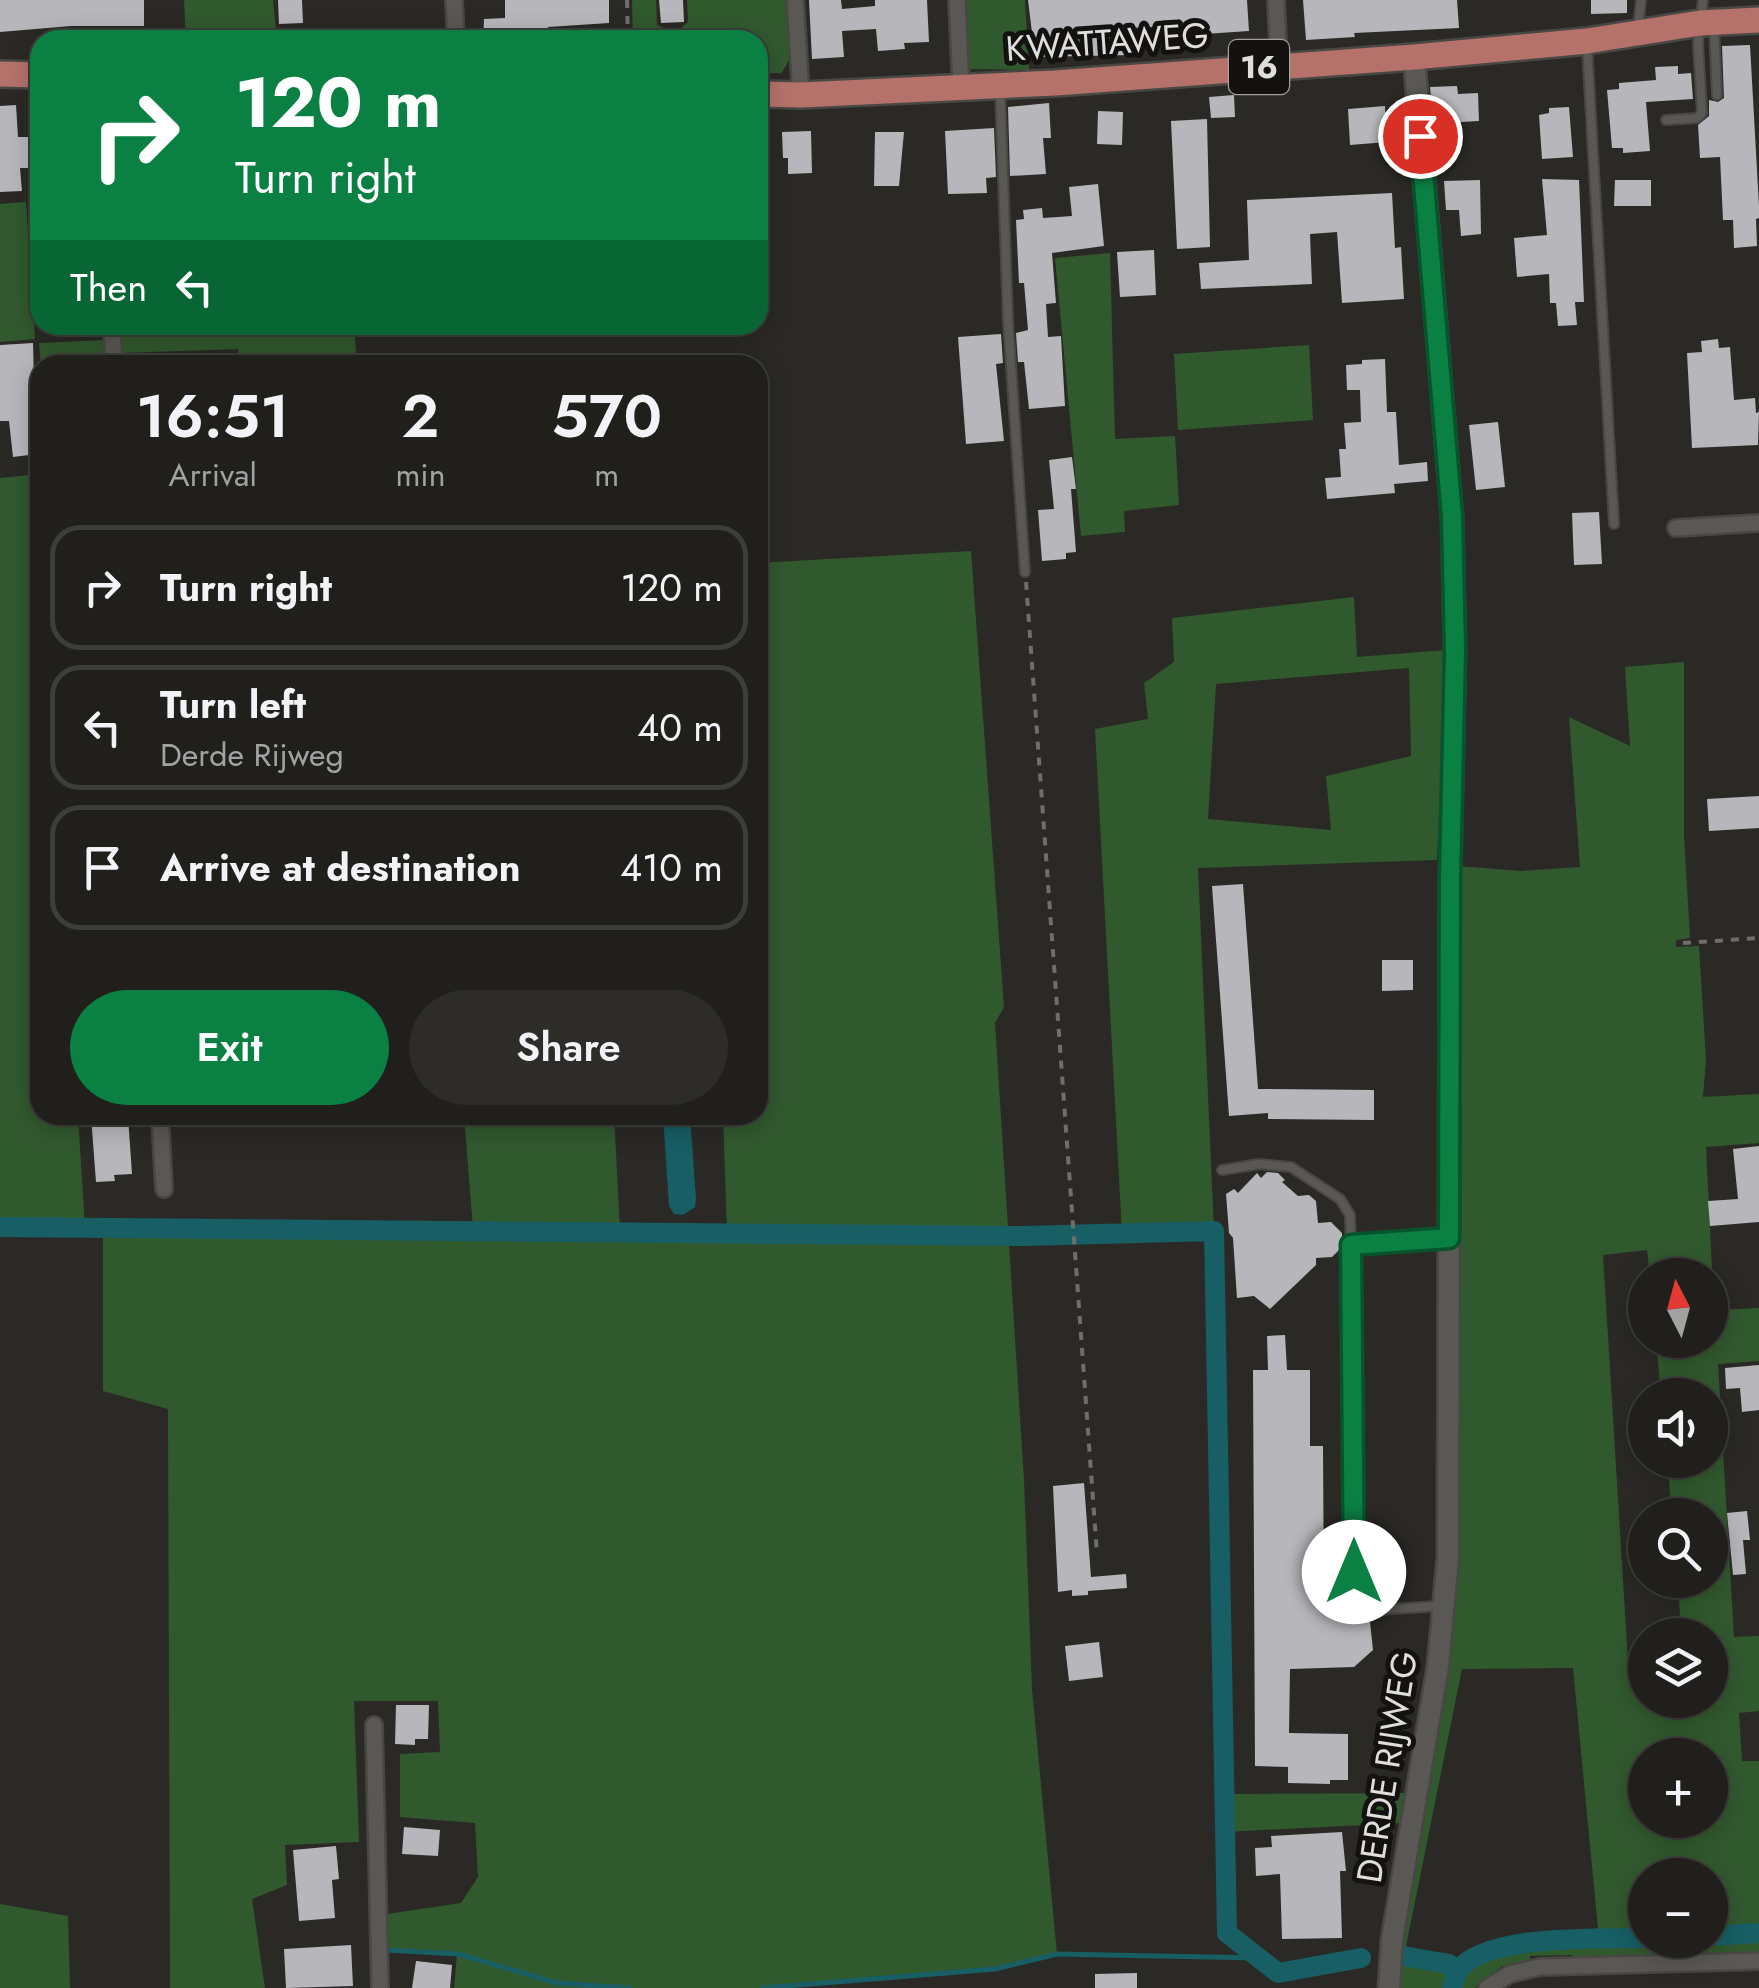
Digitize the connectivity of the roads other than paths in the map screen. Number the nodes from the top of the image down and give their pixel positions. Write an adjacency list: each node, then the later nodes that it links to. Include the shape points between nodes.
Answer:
1 (454, 0): 8 (street)
2 (794, 0): 18 (street)
3 (957, 0): 16 (street)
4 (1276, 0): 12 (street)
5 (1641, 0): 9 (lane)
6 (1706, 15): 7 (main road, KWATTAWEG / 16); 9 (main road, KWATTAWEG / 16); 19 (lane); 20 (lane, via 1698,56 1702,113)
7 (1759, 20)
8 (456, 30)
9 (1638, 34): 10 (main road, KWATTAWEG / 16)
10 (1587, 41): 11 (main road, KWATTAWEG / 16); 22 (lane)
11 (1414, 57): 12 (main road, KWATTAWEG / 16); 28 (street, DERDE RIJWEG, via 1452,516)
12 (1279, 65): 15 (main road, KWATTAWEG / 16)
13 (0, 74): 14 (main road)
14 (30, 75)
15 (1000, 84): 16 (main road, KWATTAWEG / 16); 24 (lane)
16 (961, 86): 18 (main road, KWATTAWEG / 16)
17 (768, 94): 18 (main road, KWATTAWEG / 16)
18 (801, 95)
19 (1717, 95)
20 (1666, 120)
21 (1759, 523): 23 (street)
22 (1614, 524)
23 (1676, 528)
24 (1025, 572)
25 (161, 1125): 27 (street)
26 (1222, 1170): 29 (lane, via 1292,1167 1340,1199 1350,1215)
27 (164, 1189)
28 (1449, 1238): 29 (lane); 30 (street, DERDE RIJWEG)
29 (1351, 1245): 30 (lane, via 1354,1572 1361,1596 1377,1610)
30 (1444, 1606): 34 (street, DERDE RIJWEG)
31 (374, 1725): 33 (street)
32 (1759, 1961): 35 (street, via 1540,1967)
33 (380, 1988)
34 (1389, 1988)
35 (1487, 1988)

